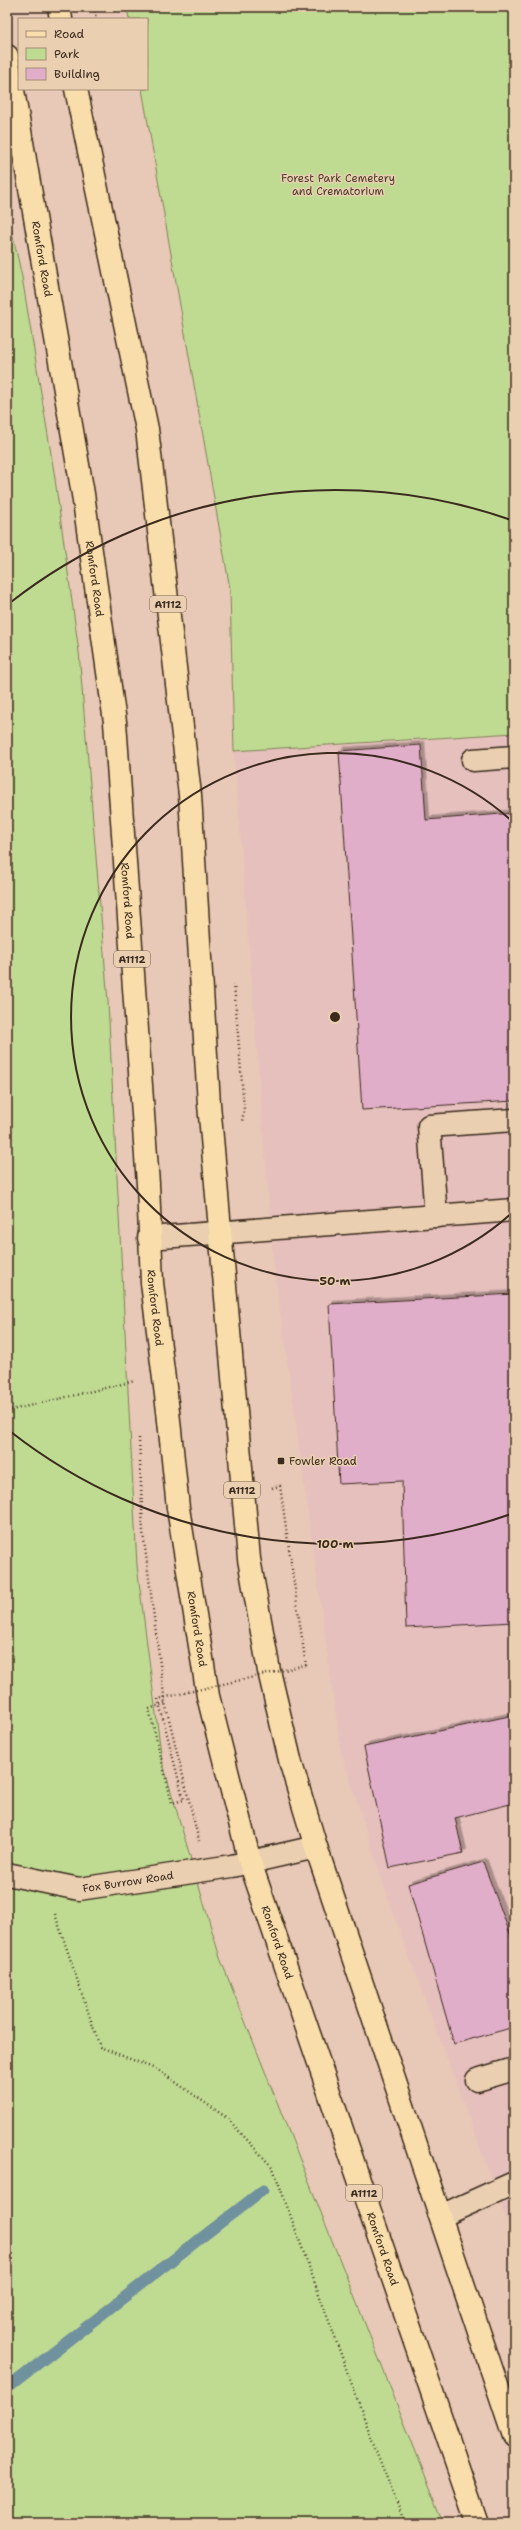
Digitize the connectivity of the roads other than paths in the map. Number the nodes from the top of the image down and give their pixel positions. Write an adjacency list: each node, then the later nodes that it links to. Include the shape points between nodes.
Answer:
1 (59, 7): 2 (main road)
2 (62, 18)
3 (7, 56): 11 (main road, Romford Road / A1112, via 83,494 115,722 147,1176)
4 (76, 90): 10 (main road, A1112, via 147,429 190,795 209,1104)
5 (514, 757): 6 (street)
6 (473, 760)
7 (514, 1120): 9 (street, via 429,1126)
8 (514, 1210): 9 (street)
9 (436, 1216): 10 (street)
10 (222, 1232): 11 (street); 12 (main road, A1112, via 234,1410 249,1559 269,1671 291,1764)
11 (149, 1238): 13 (main road, Romford Road / A1112, via 178,1508 191,1595 208,1696)
12 (316, 1847): 13 (street, Fox Burrow Road); 18 (main road, A1112)
13 (250, 1862): 14 (street, Fox Burrow Road, via 79,1889); 20 (main road, Romford Road / A1112)
14 (7, 1874)
15 (514, 2069): 16 (street)
16 (477, 2080)
17 (514, 2183): 18 (street)
18 (441, 2216): 19 (main road, A1112)
19 (514, 2436)
20 (478, 2523)

